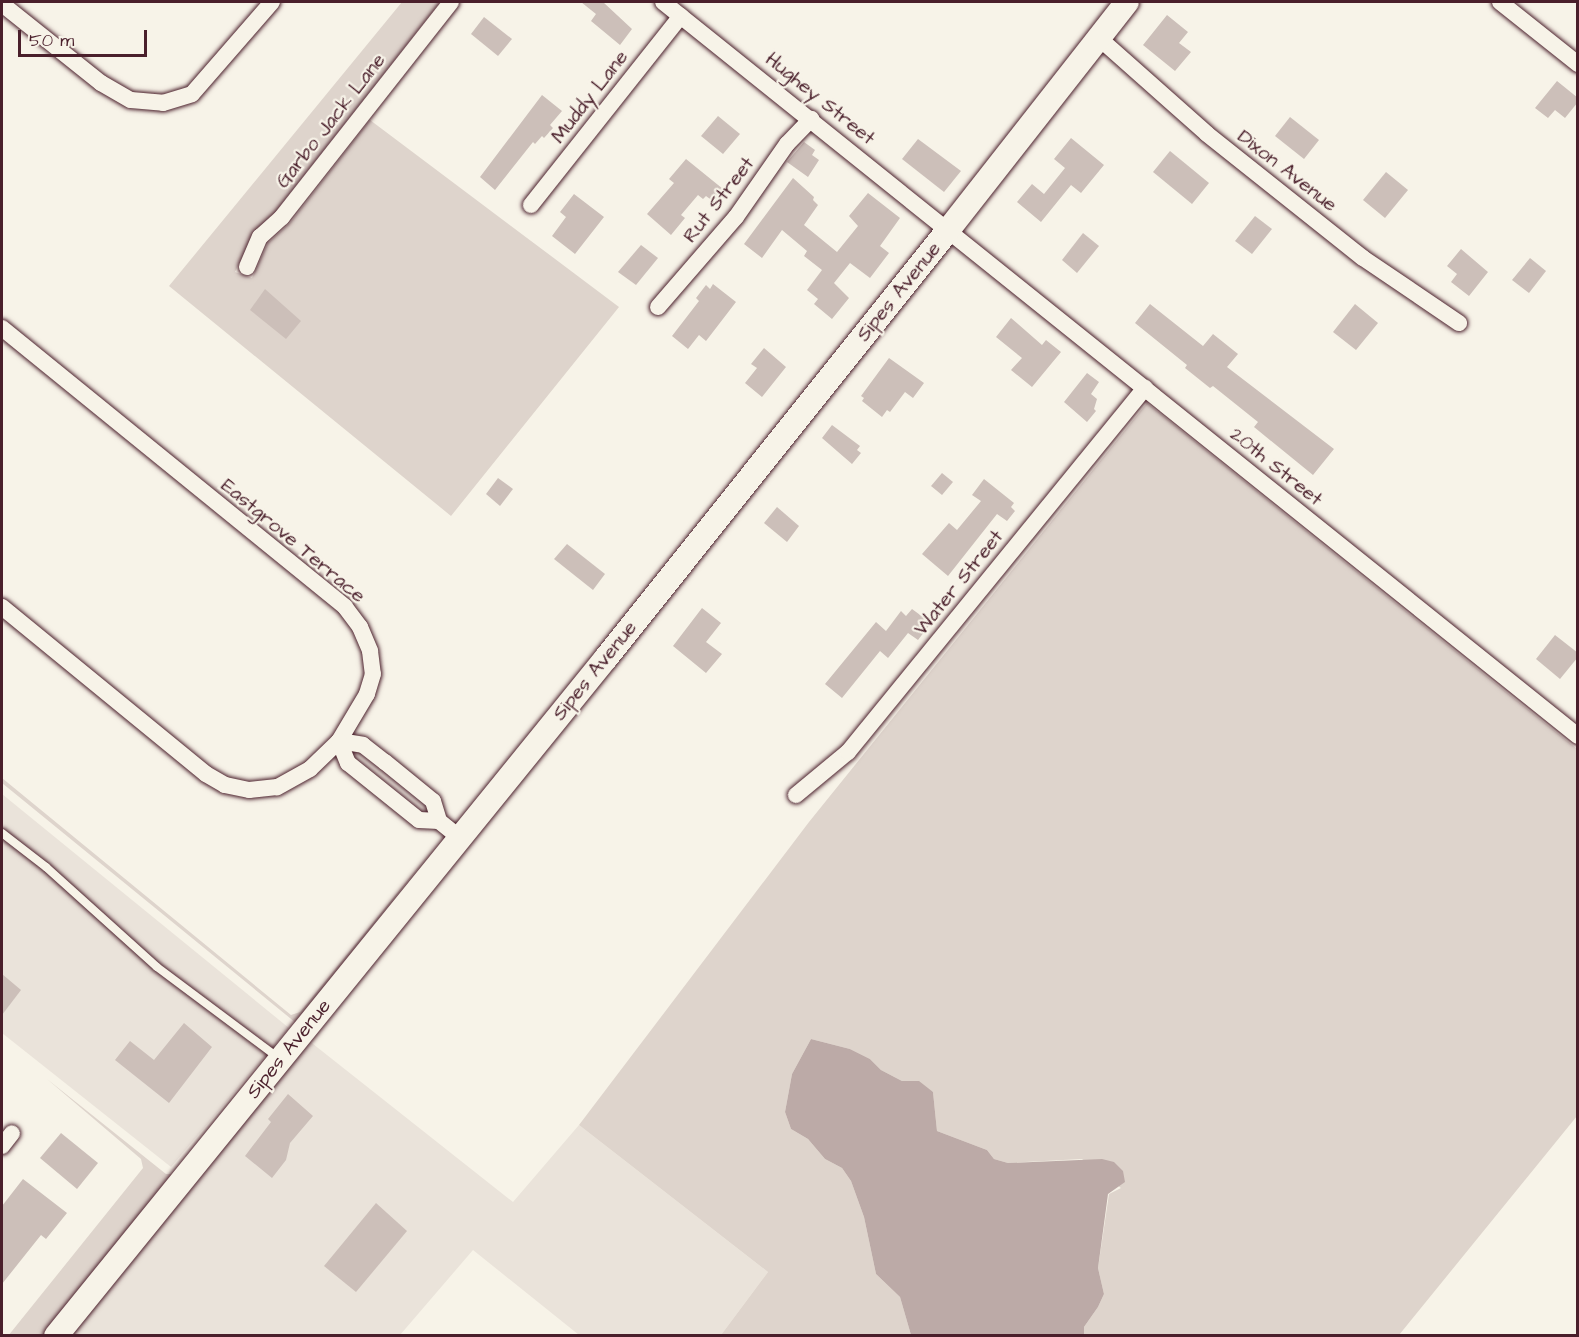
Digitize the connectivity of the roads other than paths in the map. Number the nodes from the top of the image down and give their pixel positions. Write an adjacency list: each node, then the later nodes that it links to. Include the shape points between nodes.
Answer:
1 (272, 2): 6 (street, via 192,94 162,103 131,100 101,83)
2 (451, 2): 13 (street, Garbo Jack Lane, via 282,217 260,237)
3 (663, 2): 7 (street, Hughey Street)
4 (1127, 2): 8 (street, Sipes Avenue)
5 (1500, 2): 9 (street)
6 (2, 4)
7 (681, 16): 10 (street, Hughey Street); 11 (street, Muddy Lane)
8 (1098, 38): 12 (street, Sipes Avenue); 15 (street, Dixon Avenue, via 1207,134 1330,232)
9 (1578, 64)
10 (811, 119): 12 (street, Hughey Street); 14 (street, Rut Street, via 787,144 736,218)
11 (531, 205)
12 (950, 229): 17 (street, 20th Street); 26 (street, Sipes Avenue)
13 (247, 267)
14 (658, 307)
15 (1459, 323)
16 (2, 328): 20 (street, Eastgrove Terrace, via 345,607 360,627 370,651 373,674 367,694)
17 (1145, 388): 19 (street, 20th Street); 22 (street, Water Street, via 848,752)
18 (2, 608): 20 (street, Eastgrove Terrace, via 225,786 249,790 277,787 310,769)
19 (1578, 736)
20 (339, 741): 21 (street, via 363,745); 23 (street, via 348,763)
21 (406, 779): 23 (street); 24 (street, via 433,801)
22 (796, 795)
23 (391, 798): 24 (street, via 419,820)
24 (439, 821): 26 (street)
25 (2, 832): 27 (lane, via 157,967)
26 (460, 838): 27 (street, Sipes Avenue)
27 (280, 1060): 28 (street, Sipes Avenue)
28 (56, 1335)

